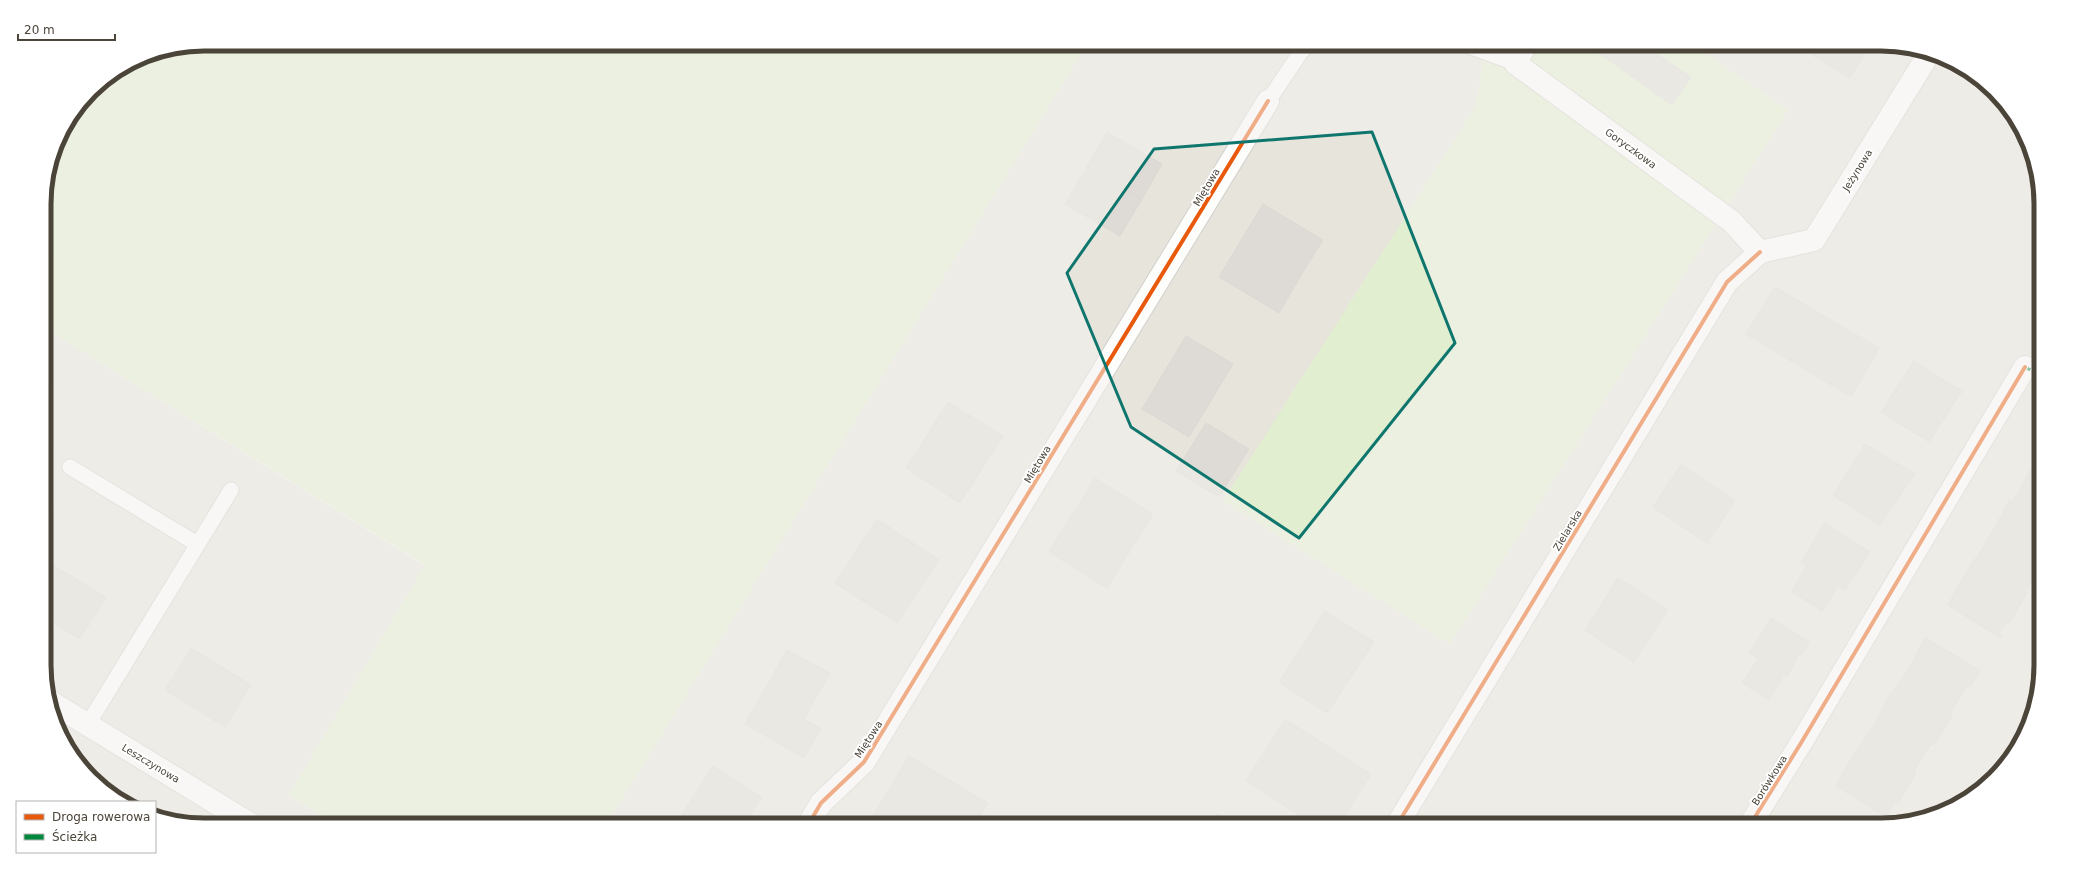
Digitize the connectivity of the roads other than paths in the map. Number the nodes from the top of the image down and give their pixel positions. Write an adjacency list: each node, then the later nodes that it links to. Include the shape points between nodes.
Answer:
1 (1301, 51): 6 (lane)
2 (1482, 51): 5 (lane)
3 (1522, 51): 5 (street)
4 (1926, 58): 7 (street, Jeżynowa, via 1814,240)
5 (1515, 63): 7 (street, Goryczkowa, via 1731,221)
6 (1268, 101): 15 (street, Miętowa, via 864,762 821,803)
7 (1760, 252): 16 (street, Zielarska, via 1727,282)
8 (2025, 367): 17 (street, Borówkowa)
9 (70, 467): 11 (lane)
10 (231, 490): 11 (lane)
11 (196, 544): 13 (lane)
12 (57, 706): 13 (street, Leszczynowa)
13 (88, 724): 14 (street, Leszczynowa)
14 (234, 818)
15 (812, 818)
16 (1401, 818)
17 (1754, 818)

